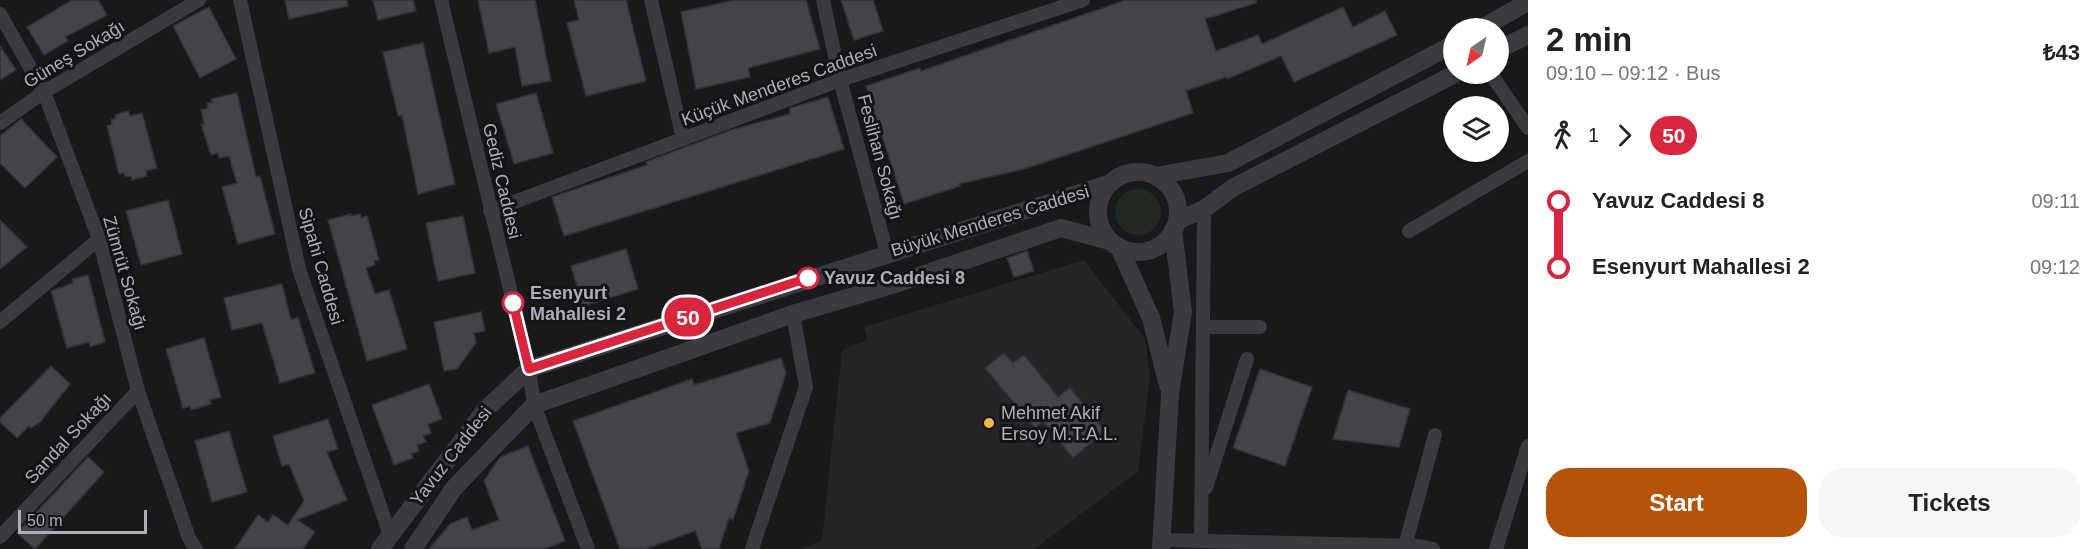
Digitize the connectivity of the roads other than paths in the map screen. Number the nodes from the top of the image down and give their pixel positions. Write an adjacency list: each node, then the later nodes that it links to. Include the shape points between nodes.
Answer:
1 (199, 0): 17 (street, Güneş Sokağı)
2 (240, 0): 45 (street, Sipahi Caddesi, via 299,269)
3 (441, 0): 25 (street, Gediz Caddesi)
4 (651, 0): 20 (street)
5 (823, 0): 14 (street, Feslihan Sokağı)
6 (1083, 0): 14 (street, Küçük Menderes Caddesi)
7 (1528, 2): 8 (street)
8 (1505, 7): 10 (street)
9 (0, 14): 17 (street, Zümrüt Sokağı)
10 (1493, 18)
11 (1528, 35): 12 (street)
12 (1509, 44)
13 (1443, 50): 22 (street, via 1228,163)
14 (840, 80): 20 (street, Küçük Menderes Caddesi); 30 (street, Feslihan Sokağı)
15 (1443, 80): 24 (street, via 1234,187)
16 (1498, 84): 19 (street)
17 (44, 92): 18 (street, Güneş Sokağı); 28 (street, Zümrüt Sokağı)
18 (0, 123)
19 (1528, 128)
20 (683, 138): 25 (street, Küçük Menderes Caddesi)
21 (1528, 161): 27 (street)
22 (1156, 176): 23 (street, via 1136,171); 26 (street, via 1172,190 1176,200)
23 (1108, 184): 29 (street, via 1097,213 1099,223); 30 (street, Büyük Menderes Caddesi)
24 (1203, 209): 26 (street); 33 (street)
25 (490, 211): 36 (street, Gediz Caddesi)
26 (1175, 226): 29 (street, via 1159,246 1150,250 1139,252); 38 (street, via 1183,312)
27 (1409, 231)
28 (99, 239): 32 (street); 37 (street, Zümrüt Sokağı)
29 (1114, 244): 31 (street, Büyük Menderes Caddesi, via 1061,228); 38 (street, via 1151,318)
30 (887, 253): 36 (street, Büyük Menderes Caddesi)
31 (793, 314): 39 (street, Büyük Menderes Caddesi); 51 (street, via 806,387)
32 (0, 322)
33 (1203, 327): 34 (street); 42 (street)
34 (1260, 327)
35 (1247, 359): 42 (street)
36 (529, 369): 39 (street, Gediz Caddesi); 45 (street, Yavuz Caddesi, via 486,409)
37 (138, 390): 43 (street, Sandal Sokağı); 46 (street, Zümrüt Sokağı)
38 (1170, 393): 47 (street)
39 (534, 405): 49 (street, Yavuz Caddesi, via 454,488); 50 (street, Gediz Caddesi)
40 (1435, 435): 48 (street)
41 (1528, 446): 53 (street)
42 (1202, 502): 44 (street)
43 (0, 537)
44 (1202, 541): 47 (street); 48 (street)
45 (385, 542)
46 (189, 545)
47 (1161, 545)
48 (1405, 546): 52 (street)
49 (413, 549)
50 (588, 549)
51 (752, 549)
52 (1433, 549)
53 (1496, 549)

